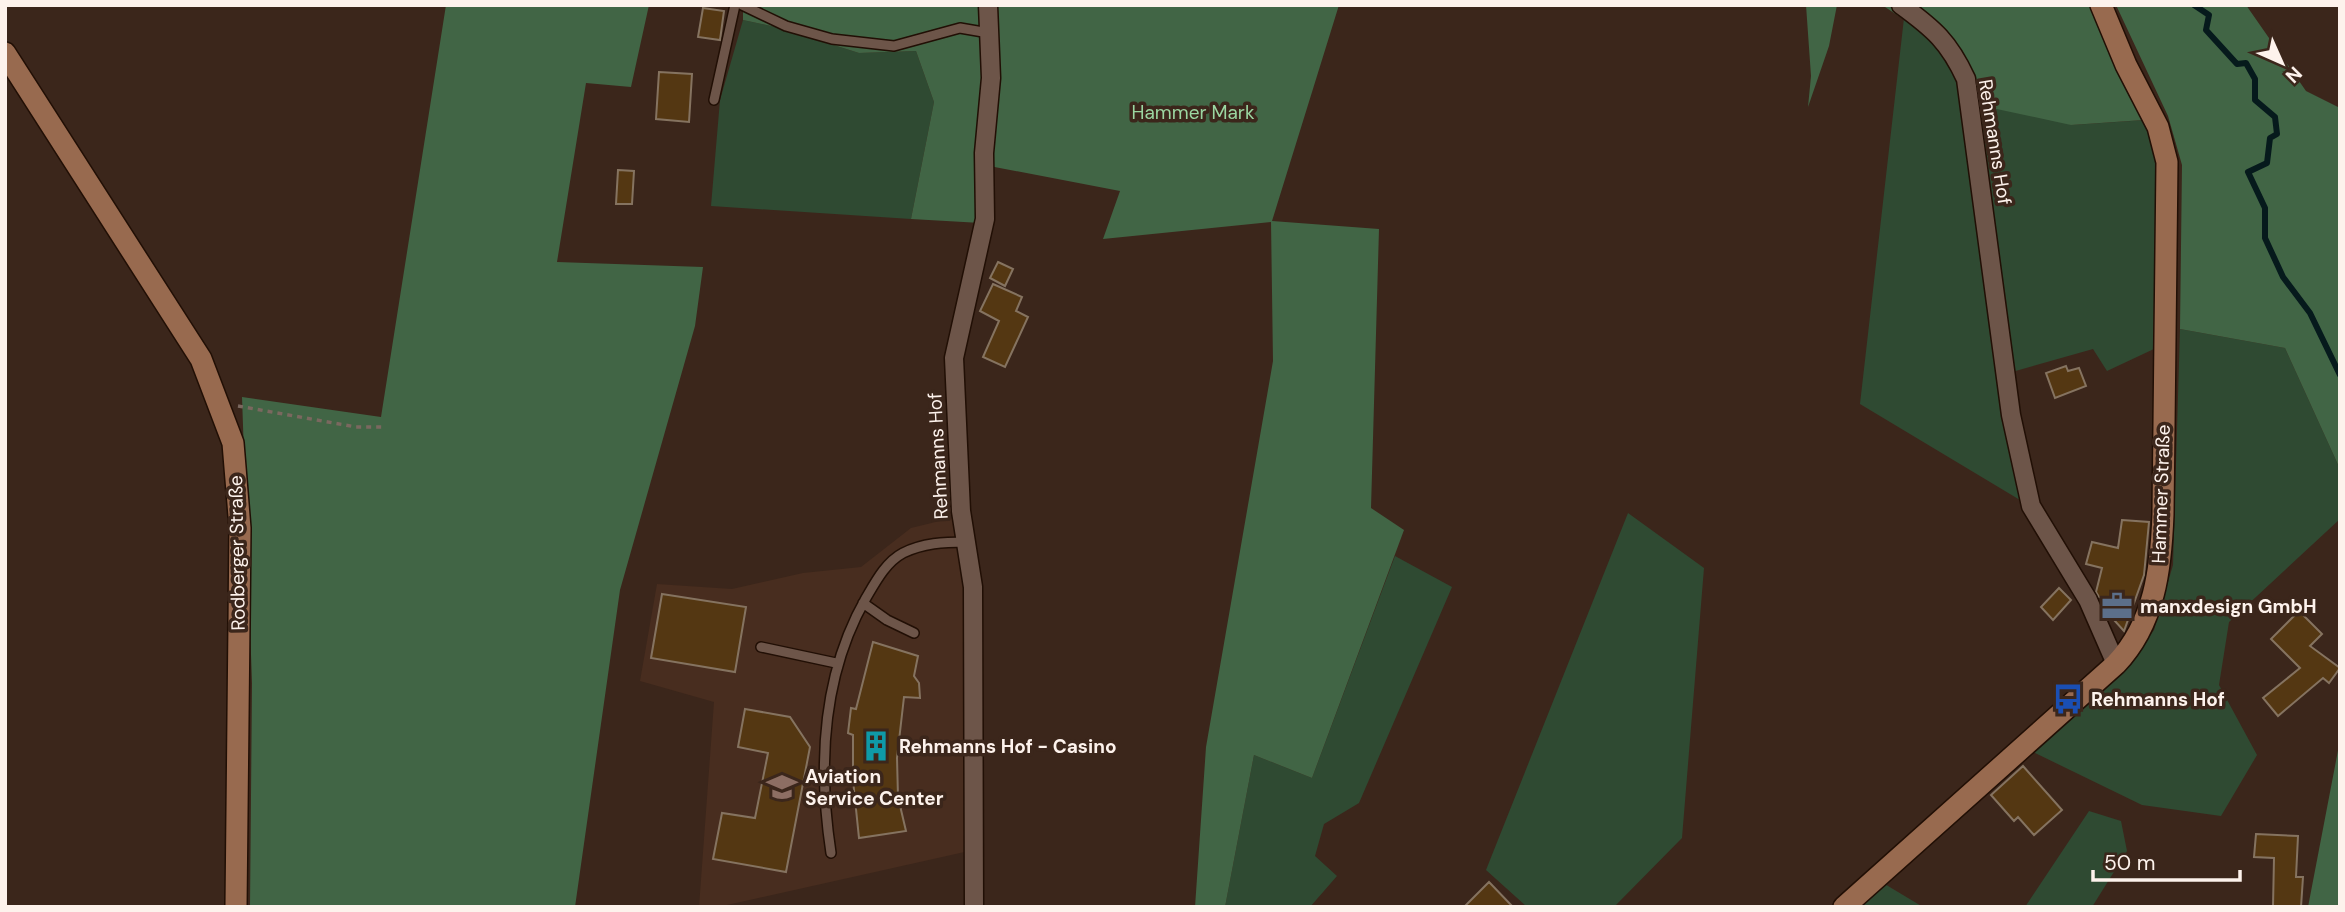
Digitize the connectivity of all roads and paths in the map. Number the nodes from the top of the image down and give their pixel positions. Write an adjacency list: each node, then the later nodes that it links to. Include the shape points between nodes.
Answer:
1 (735, 5): 8 (lane)
2 (742, 5): 6 (lane, via 786,26 832,39 894,46 960,28)
3 (988, 5): 6 (street, Rehmanns Hof)
4 (1901, 5): 16 (street, Rehmanns Hof, via 1933,28 1953,50 1966,79 2011,415 2031,506 2088,600)
5 (2101, 5): 16 (main road, Hammer Straße, via 2158,127 2167,162 2162,548 2146,620)
6 (989, 33): 11 (street, Rehmanns Hof, via 985,219 954,358)
7 (5, 53): 9 (main road, Rodberger Straße, via 201,359)
8 (714, 100)
9 (219, 408): 10 (path, via 235,406 356,427); 18 (main road, Rodberger Straße, via 233,443 240,528)
10 (385, 427)
11 (966, 542): 12 (lane, via 922,545 901,554 880,574); 19 (street, Rehmanns Hof, via 973,587)
12 (863, 603): 13 (lane); 15 (lane)
13 (914, 633)
14 (761, 647): 15 (lane)
15 (836, 663): 17 (lane, via 825,749)
16 (2116, 664): 20 (main road, Hammer Straße)
17 (831, 853)
18 (236, 907)
19 (974, 907)
20 (1844, 907)

